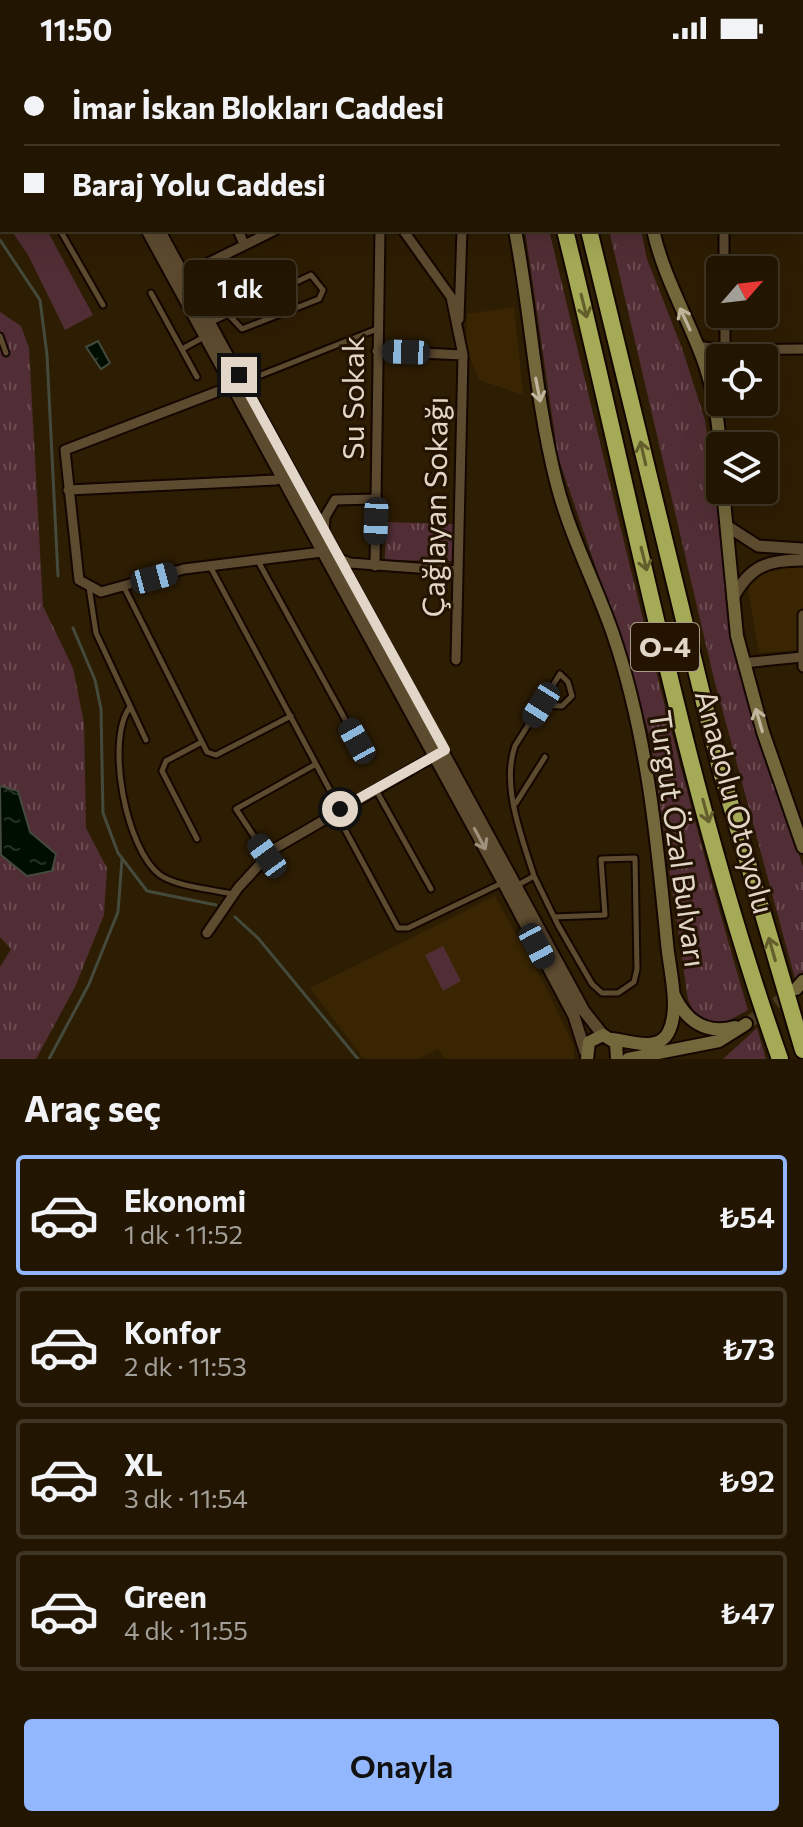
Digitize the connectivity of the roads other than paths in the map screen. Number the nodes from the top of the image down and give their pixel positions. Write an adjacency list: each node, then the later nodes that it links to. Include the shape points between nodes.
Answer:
1 (61, 232): 18 (lane)
2 (148, 232): 16 (street)
3 (160, 232): 16 (street)
4 (239, 232): 14 (street)
5 (271, 232): 14 (street)
6 (380, 232): 21 (street, Su Sokak)
7 (404, 232): 22 (street, Çağlayan Sokağı, via 451,297)
8 (462, 232): 22 (street)
9 (515, 232): 83 (main road, Turgut Özal Bulvarı, one-way to 83, via 532,361 556,481 612,633 645,760)
10 (565, 232): 93 (highway, Anadolu Otoyolu / O-4, one-way to 93, via 696,775)
11 (589, 232): 86 (highway, Anadolu Otoyolu / O-4, one-way to 11, via 720,768)
12 (654, 232): 25 (main road, one-way to 12)
13 (724, 232): 15 (street)
14 (244, 244): 16 (street)
15 (724, 256)
16 (179, 277): 20 (street); 24 (street)
17 (151, 293): 26 (lane)
18 (103, 305)
19 (228, 314): 19 (lane, via 311,275 323,290 319,299 242,329); 20 (lane)
20 (210, 323): 42 (street)
21 (378, 329): 29 (street, Su Sokak); 34 (lane)
22 (459, 333): 32 (street, Çağlayan Sokağı)
23 (0, 336): 31 (lane)
24 (205, 336): 26 (lane); 36 (street)
25 (697, 346): 28 (street); 33 (main road)
26 (182, 349): 35 (lane)
27 (803, 349): 30 (street)
28 (706, 350)
29 (377, 351): 32 (street, Çağlayan Sokağı); 39 (street, Su Sokak)
30 (778, 351)
31 (6, 353)
32 (463, 355): 50 (street, Çağlayan Sokağı)
33 (706, 369)
34 (261, 375)
35 (197, 377)
36 (232, 386): 37 (street); 38 (street, via 65,450)
37 (282, 477): 38 (street); 44 (street)
38 (68, 490): 51 (street, via 79,580)
39 (377, 499): 42 (street, via 335,500 325,517); 49 (street, Su Sokak)
40 (725, 504): 41 (main road)
41 (727, 526): 43 (street, via 758,546); 53 (main road)
42 (325, 532): 44 (street); 46 (street)
43 (803, 549)
44 (322, 552): 45 (street); 46 (street); 64 (street)
45 (257, 560): 48 (street); 62 (lane)
46 (339, 560): 49 (street); 64 (street)
47 (803, 560): 53 (street, via 755,567)
48 (209, 565): 52 (street); 60 (lane)
49 (375, 566): 50 (street)
50 (458, 571): 55 (street, Çağlayan Sokağı)
51 (89, 586): 52 (street, via 101,592); 59 (lane, via 96,633)
52 (123, 586): 63 (lane)
53 (732, 599): 57 (main road)
54 (803, 615): 56 (street)
55 (456, 660)
56 (802, 662): 57 (street)
57 (743, 663): 70 (main road, one-way to 57)
58 (541, 705): 58 (lane, via 562,706 572,696 560,674); 68 (lane, via 511,757)
59 (130, 707): 61 (lane); 78 (lane, via 122,729 123,799 141,852 166,878)
60 (291, 716): 63 (lane, via 216,755 209,755); 66 (lane)
61 (146, 740)
62 (357, 741)
63 (200, 743): 71 (lane, via 166,761 162,771)
64 (440, 753): 67 (street); 75 (street, one-way to 75); 76 (street)
65 (545, 757): 68 (lane)
66 (316, 764): 69 (lane); 73 (lane, via 236,809)
67 (376, 789): 69 (street); 77 (lane)
68 (516, 803): 74 (lane)
69 (337, 810): 73 (street); 75 (lane, via 398,928 408,928)
70 (799, 827): 72 (main road)
71 (197, 839)
72 (803, 847)
73 (267, 856): 78 (street)
74 (534, 876): 76 (lane); 79 (lane)
75 (503, 882): 88 (street, via 574,1016)
76 (518, 885): 84 (street, via 584,1011)
77 (431, 889)
78 (234, 895): 80 (street)
79 (554, 917): 79 (lane, via 602,993 618,993 634,982 635,858 601,859 605,915)
80 (207, 933)
81 (803, 981): 82 (main road, via 796,989)
82 (803, 987)
83 (673, 993): 84 (main road, Turgut Özal Bulvarı, via 669,1032 661,1042 649,1045); 85 (main road, via 680,1009 706,1029 746,1024)
84 (608, 1037): 88 (main road, via 591,1039); 89 (main road, via 618,1048)
85 (719, 1041): 87 (main road); 92 (main road)
86 (803, 1050)
87 (656, 1053): 90 (main road); 91 (main road)
88 (586, 1056)
89 (617, 1059)
90 (628, 1059)
91 (684, 1059)
92 (707, 1059)
93 (780, 1059)

